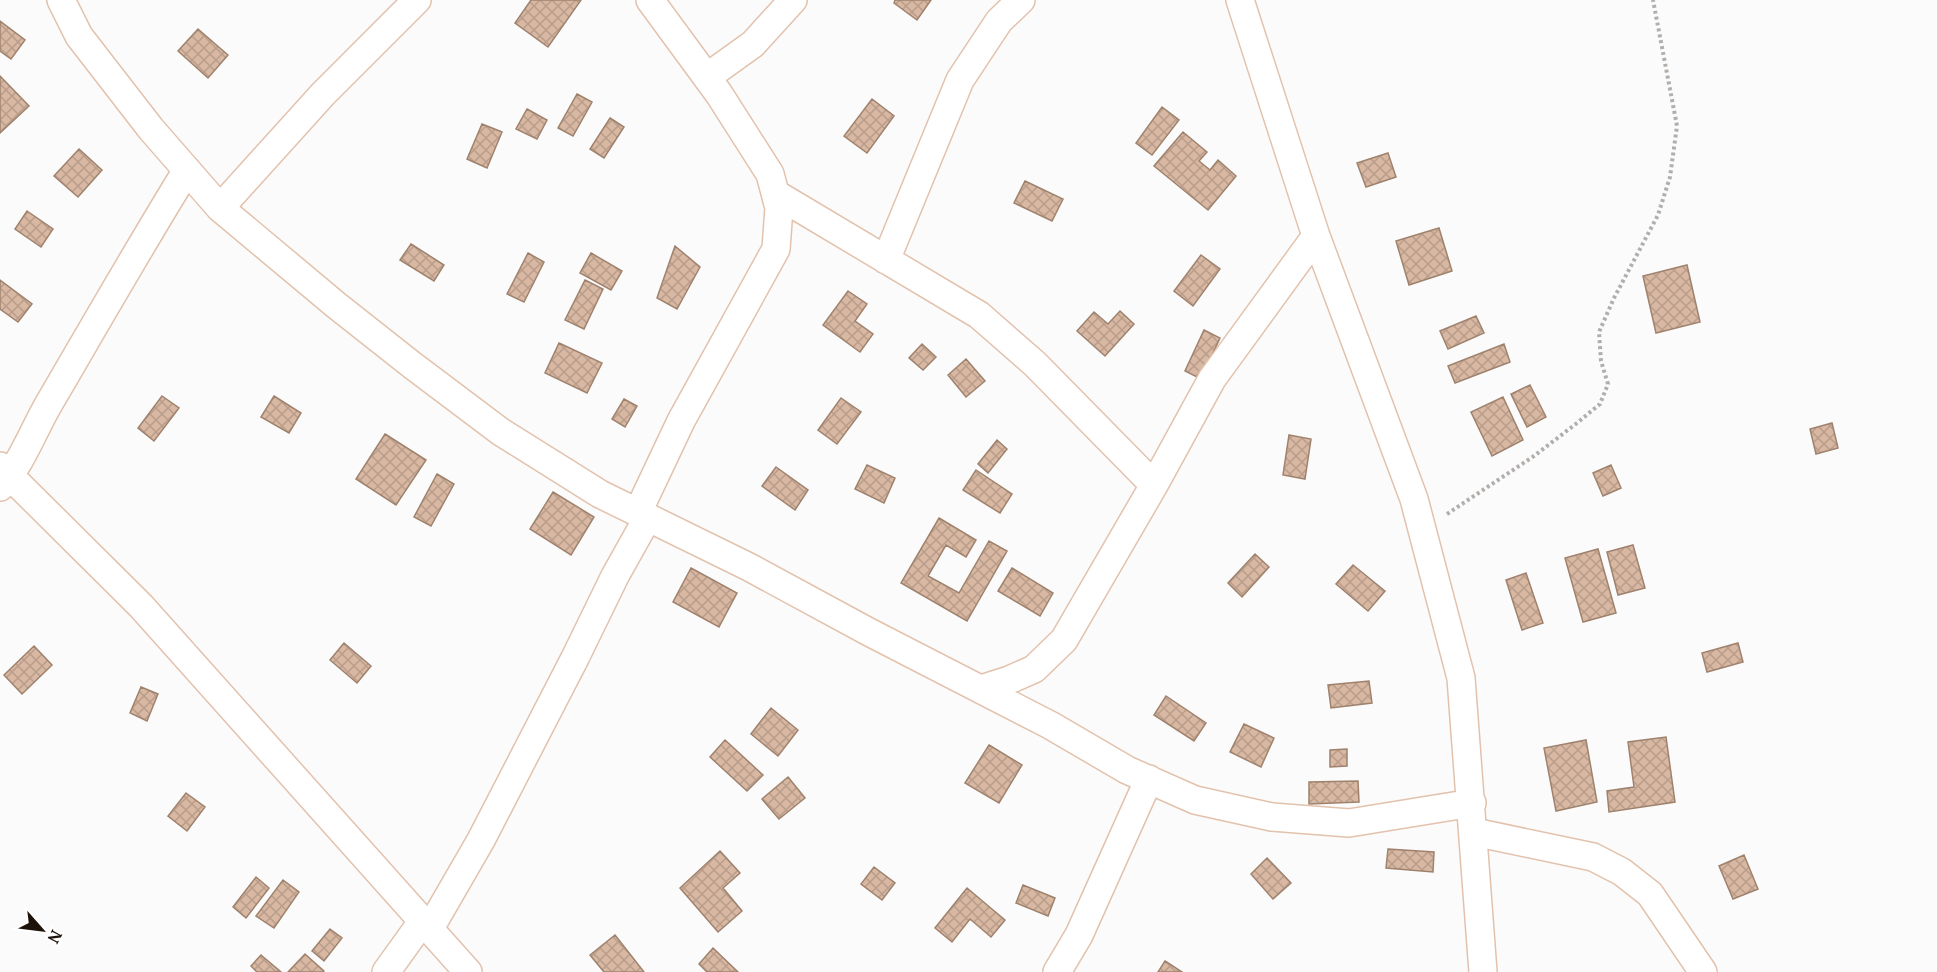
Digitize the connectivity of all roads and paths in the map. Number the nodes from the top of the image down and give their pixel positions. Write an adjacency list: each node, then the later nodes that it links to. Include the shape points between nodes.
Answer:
1 (61, 0): 9 (street, via 79,36)
2 (417, 0): 11 (street, via 323,94)
3 (650, 0): 8 (street)
4 (794, 0): 8 (street, via 753,44)
5 (1022, 0): 13 (street, via 999,21 960,80)
6 (1240, 0): 12 (street)
7 (1653, 0): 17 (path, via 1677,126 1670,177 1658,215 1599,332 1608,384 1600,404 1534,456)
8 (707, 77): 10 (street, via 770,174)
9 (187, 170): 11 (street); 14 (street)
10 (776, 194): 13 (street); 16 (street, via 776,249 681,421)
11 (220, 208): 16 (street, via 336,305 501,432 600,494)
12 (1316, 236): 15 (street, via 1212,379); 17 (street, via 1414,499)
13 (886, 260): 15 (street, via 979,315 1035,364)
14 (3, 476): 22 (street, via 141,606)
15 (1154, 485): 18 (street, via 1064,640 1034,669)
16 (643, 515): 18 (street); 22 (street, via 481,840)
17 (1422, 532): 20 (street, via 1461,678)
18 (981, 689): 19 (street)
19 (1149, 779): 20 (street, via 1195,800 1272,817 1349,823); 25 (street, via 1079,935)
20 (1472, 803): 21 (street)
21 (1474, 832): 26 (street); 27 (street, via 1593,857 1622,872 1650,894)
22 (425, 926): 23 (street); 24 (street)
23 (386, 972)
24 (468, 972)
25 (1057, 972)
26 (1483, 972)
27 (1703, 972)

